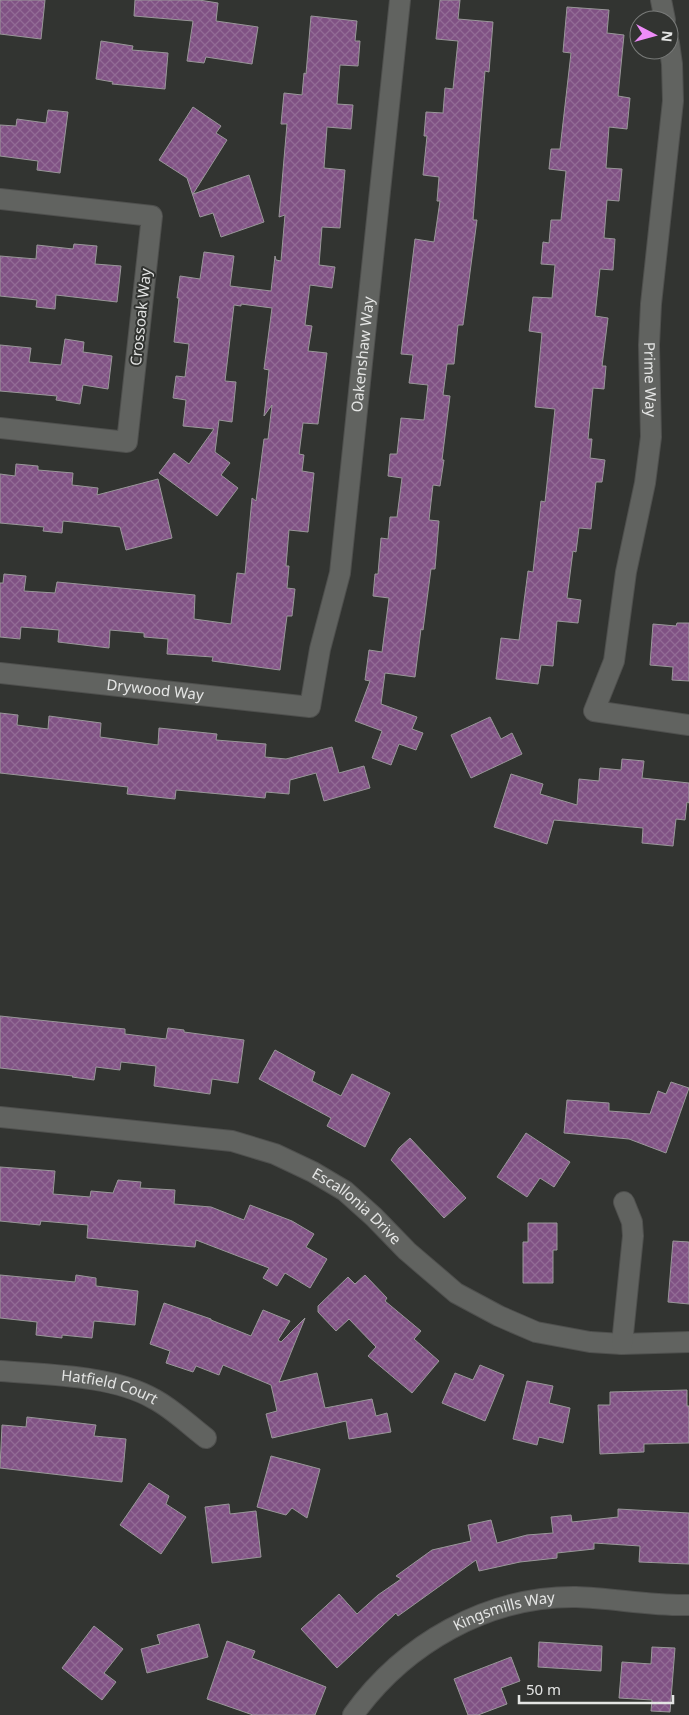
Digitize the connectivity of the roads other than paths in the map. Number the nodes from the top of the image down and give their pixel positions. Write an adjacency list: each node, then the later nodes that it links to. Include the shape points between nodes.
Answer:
1 (394, 1): 6 (street, Oakenshaw Way, via 340,573 320,649)
2 (671, 60): 7 (street, Prime Way, via 673,101 651,304 651,436 645,483 626,572 614,661 594,711)
3 (0, 200): 4 (street, Crossoak Way, via 152,216 127,442)
4 (0, 428)
5 (0, 674): 6 (street, Drywood Way)
6 (310, 707)
7 (689, 725)
8 (0, 1117): 11 (street, Escallonia Drive, via 232,1141 275,1154 345,1191 456,1293 536,1332)
9 (624, 1202): 11 (street, via 632,1222 633,1236)
10 (689, 1342): 11 (street, Escallonia Drive)
11 (622, 1344)
12 (0, 1371): 13 (street, Hatfield Court, via 128,1386 155,1399)
13 (206, 1438)
14 (689, 1605): 15 (street, Kingsmills Way, via 576,1597 539,1598 482,1614 455,1626 406,1658)
15 (353, 1715)

